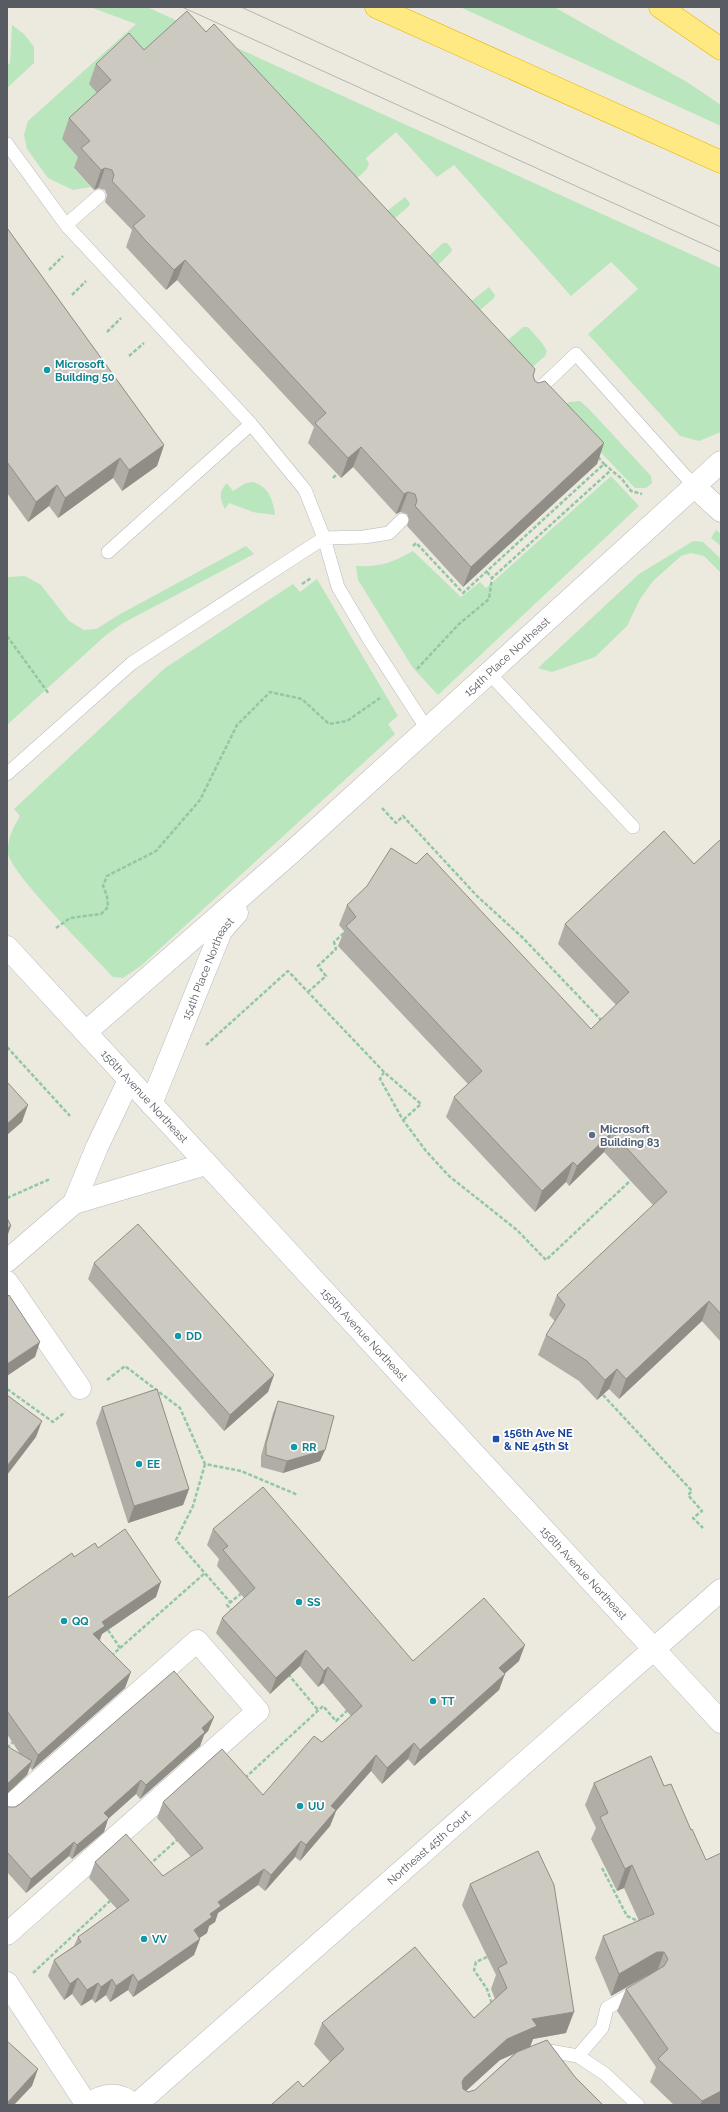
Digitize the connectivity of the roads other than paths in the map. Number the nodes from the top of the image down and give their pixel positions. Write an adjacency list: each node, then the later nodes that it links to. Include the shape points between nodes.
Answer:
1 (376, 7): 5 (highway)
2 (660, 7): 3 (highway)
3 (721, 49)
4 (7, 144): 7 (lane)
5 (721, 162)
6 (98, 196): 7 (lane)
7 (66, 225): 9 (lane)
8 (532, 395): 11 (lane, via 576,354)
9 (251, 424): 14 (lane, via 305,490); 15 (lane)
10 (721, 462): 11 (street, 154th Place Northeast)
11 (695, 487): 12 (street); 16 (street, 154th Place Northeast)
12 (721, 511)
13 (402, 520): 14 (lane, via 389,533)
14 (324, 538): 17 (lane, via 338,587 370,642); 18 (lane, via 132,663)
15 (108, 552)
16 (489, 673): 17 (street, 154th Place Northeast); 19 (lane)
17 (427, 729): 20 (street, 154th Place Northeast)
18 (7, 774)
19 (632, 827)
20 (293, 851): 22 (street, 154th Place Northeast); 24 (street, 154th Place Northeast, via 221,931)
21 (7, 947): 22 (street, 156th Avenue Northeast)
22 (86, 1032): 23 (street, 156th Avenue Northeast)
23 (129, 1080): 24 (street, 156th Avenue Northeast); 26 (street)
24 (151, 1104): 25 (street, 156th Avenue Northeast)
25 (206, 1164): 26 (street); 31 (street, 156th Avenue Northeast)
26 (74, 1203): 27 (street)
27 (7, 1261)
28 (7, 1282): 29 (street)
29 (80, 1388)
30 (721, 1590): 31 (street, Northeast 45th Court)
31 (654, 1650): 32 (street, 156th Avenue Northeast); 40 (street, Northeast 45th Court)
32 (721, 1722)
33 (7, 1809): 34 (street, via 197,1641 258,1711)
34 (7, 1934)
35 (8, 1985): 39 (street)
36 (646, 1986): 38 (lane, via 607,2008 602,2028)
37 (531, 2056): 38 (lane, via 544,2050)
38 (578, 2056): 41 (lane, via 605,2074)
39 (88, 2105): 40 (street, Northeast 45th Court, via 96,2099 117,2095)
40 (135, 2105)
41 (638, 2105)

